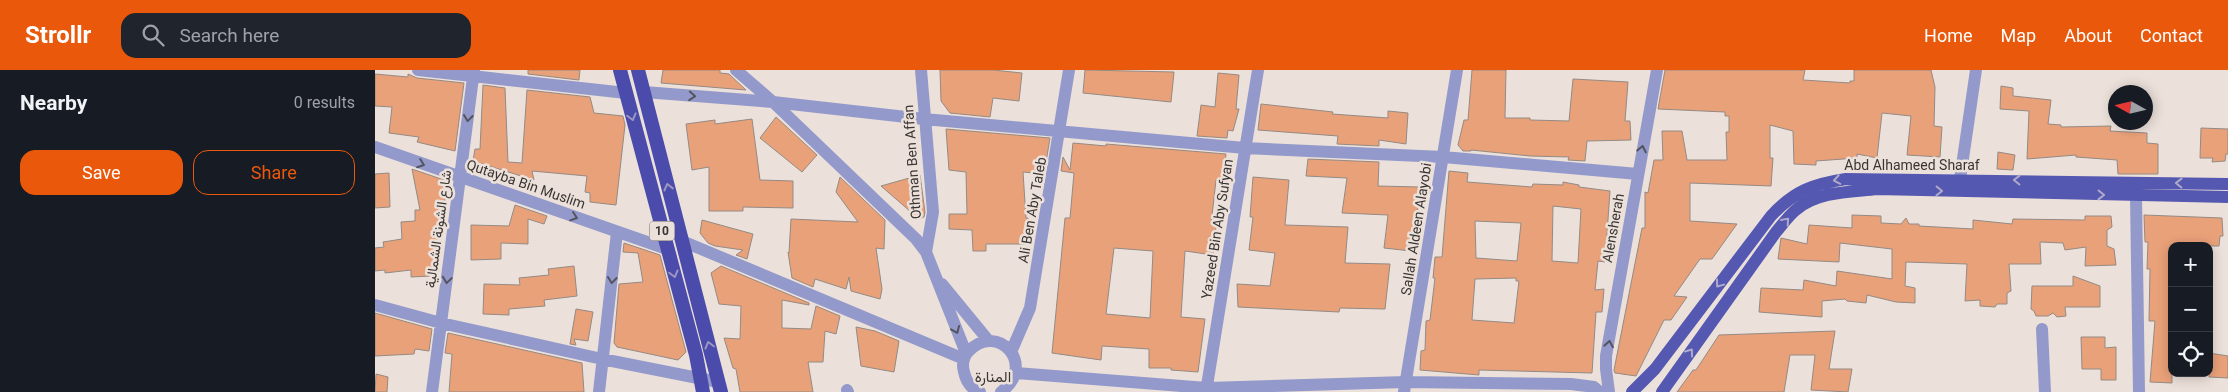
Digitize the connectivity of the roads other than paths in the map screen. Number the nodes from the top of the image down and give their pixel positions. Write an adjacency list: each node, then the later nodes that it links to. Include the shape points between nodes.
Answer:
1 (418, 70): 11 (street)
2 (620, 70): 13 (highway, 10)
3 (638, 70): 12 (highway, 10)
4 (736, 70): 14 (street)
5 (921, 70): 15 (street, Othman Ben Affan)
6 (1069, 70): 16 (street, Ali Ben Aby Taleb)
7 (1258, 70): 18 (street, Yazeed Bin Aby Sufyan)
8 (1457, 70): 19 (street, Sallah Aldeen Alayobi)
9 (1657, 70): 20 (street, Alensherah, one-way to 9)
10 (1976, 70): 22 (street)
11 (473, 73): 13 (street); 21 (street, شارع الشونة الشمالية, one-way to 21)
12 (644, 92): 14 (street, one-way to 14); 27 (highway, 10, one-way to 12)
13 (626, 93): 28 (highway, 10, one-way to 28)
14 (773, 102): 15 (street); 29 (street)
15 (924, 119): 16 (street); 29 (street, Othman Ben Affan, via 933,212)
16 (1060, 130): 18 (street); 35 (street, Ali Ben Aby Taleb, via 1030,308)
17 (375, 147): 21 (street, Qutayba Bin Muslim, one-way to 21)
18 (1245, 148): 19 (street); 44 (street, Yazeed Bin Aby Sufyan)
19 (1443, 157): 20 (street); 41 (street, Sallah Aldeen Alayobi)
20 (1637, 174): 49 (street, Alensherah, one-way to 20, via 1606,356)
21 (461, 178): 26 (street, Qutayba Bin Muslim, one-way to 26); 32 (street, شارع الشونة الشمالية, one-way to 32)
22 (1960, 179): 23 (main road, Abd Alhameed Sharaf, one-way to 22); 50 (main road, Abd Alhameed Sharaf, one-way to 50, via 1846,178 1812,186 1786,200 1655,369)
23 (2228, 184)
24 (2136, 196): 25 (main road, Abd Alhameed Sharaf); 51 (main road, Abd Alhameed Sharaf, one-way to 24, via 1776,232 1809,201 1839,192 1877,189); 53 (street)
25 (2228, 197)
26 (617, 232): 28 (street, Qutayba Bin Muslim); 37 (street, one-way to 37)
27 (682, 241): 36 (street); 40 (highway, 10, one-way to 27)
28 (667, 249): 39 (highway, 10, one-way to 39)
29 (926, 252): 30 (street)
30 (933, 274): 34 (street); 36 (street, one-way to 36)
31 (375, 305): 32 (street)
32 (441, 322): 37 (street); 45 (street, شارع الشونة الشمالية)
33 (2042, 329): 52 (street)
34 (988, 340): 35 (street, via 1001,343); 36 (street, via 975,344)
35 (1011, 352): 38 (street, via 1016,362)
36 (965, 356): 47 (street, via 962,366 965,380)
37 (602, 359): 39 (street); 46 (street)
38 (1016, 373): 43 (street); 44 (street)
39 (702, 386): 40 (street)
40 (719, 387)
41 (1405, 387): 42 (street); 44 (street)
42 (1563, 388): 48 (street, via 1581,384 1595,387)
43 (1007, 390)
44 (1207, 390)
45 (432, 392)
46 (599, 392)
47 (980, 392)
48 (1600, 392)
49 (1609, 392)
50 (1632, 392)
51 (1662, 392)
52 (2045, 392)
53 (2139, 392)

